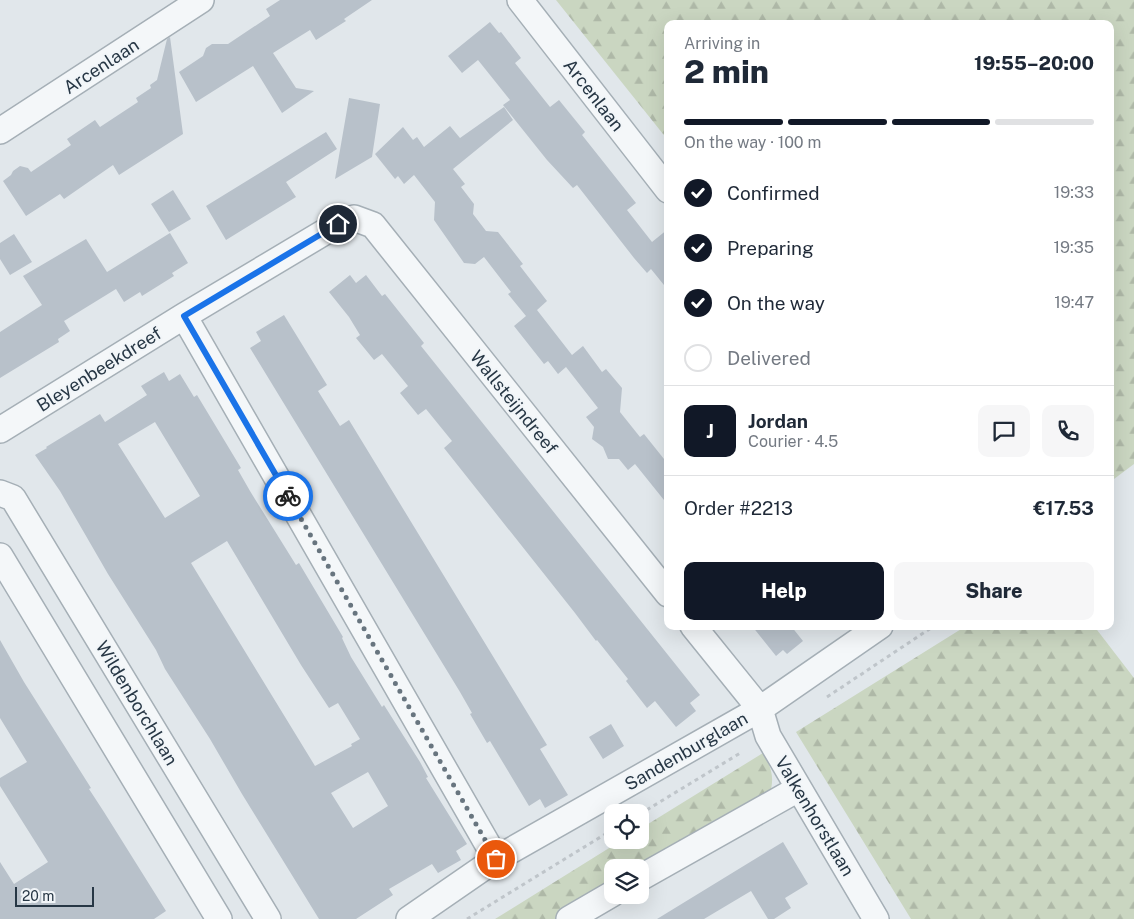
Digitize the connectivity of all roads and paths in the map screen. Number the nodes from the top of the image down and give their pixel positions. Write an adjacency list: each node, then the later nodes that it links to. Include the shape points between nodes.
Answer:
1 (201, 0): 3 (street, Arcenlaan)
2 (520, 0): 4 (street, Arcenlaan)
3 (0, 132)
4 (664, 185)
5 (354, 218): 6 (street, Bleyenbeekdreef, via 338,224); 10 (street, Wallsteijndreef, via 373,225)
6 (184, 316): 7 (street, Bleyenbeekdreef); 16 (street)
7 (0, 430)
8 (0, 493): 20 (street, Wildenborchlaan, via 13,498)
9 (0, 556): 19 (street)
10 (664, 589)
11 (697, 630): 13 (street)
12 (874, 630): 13 (street, Sandenburglaan)
13 (760, 709): 14 (street, Valkenhorstlaan, via 768,736); 16 (street, Sandenburglaan)
14 (798, 789): 17 (street); 24 (street, Valkenhorstlaan)
15 (604, 835): 22 (path)
16 (496, 859): 21 (street, Sandenburglaan)
17 (649, 873)
18 (604, 899): 23 (street)
19 (219, 919)
20 (268, 919)
21 (408, 919)
22 (467, 919)
23 (568, 919)
24 (876, 919)

